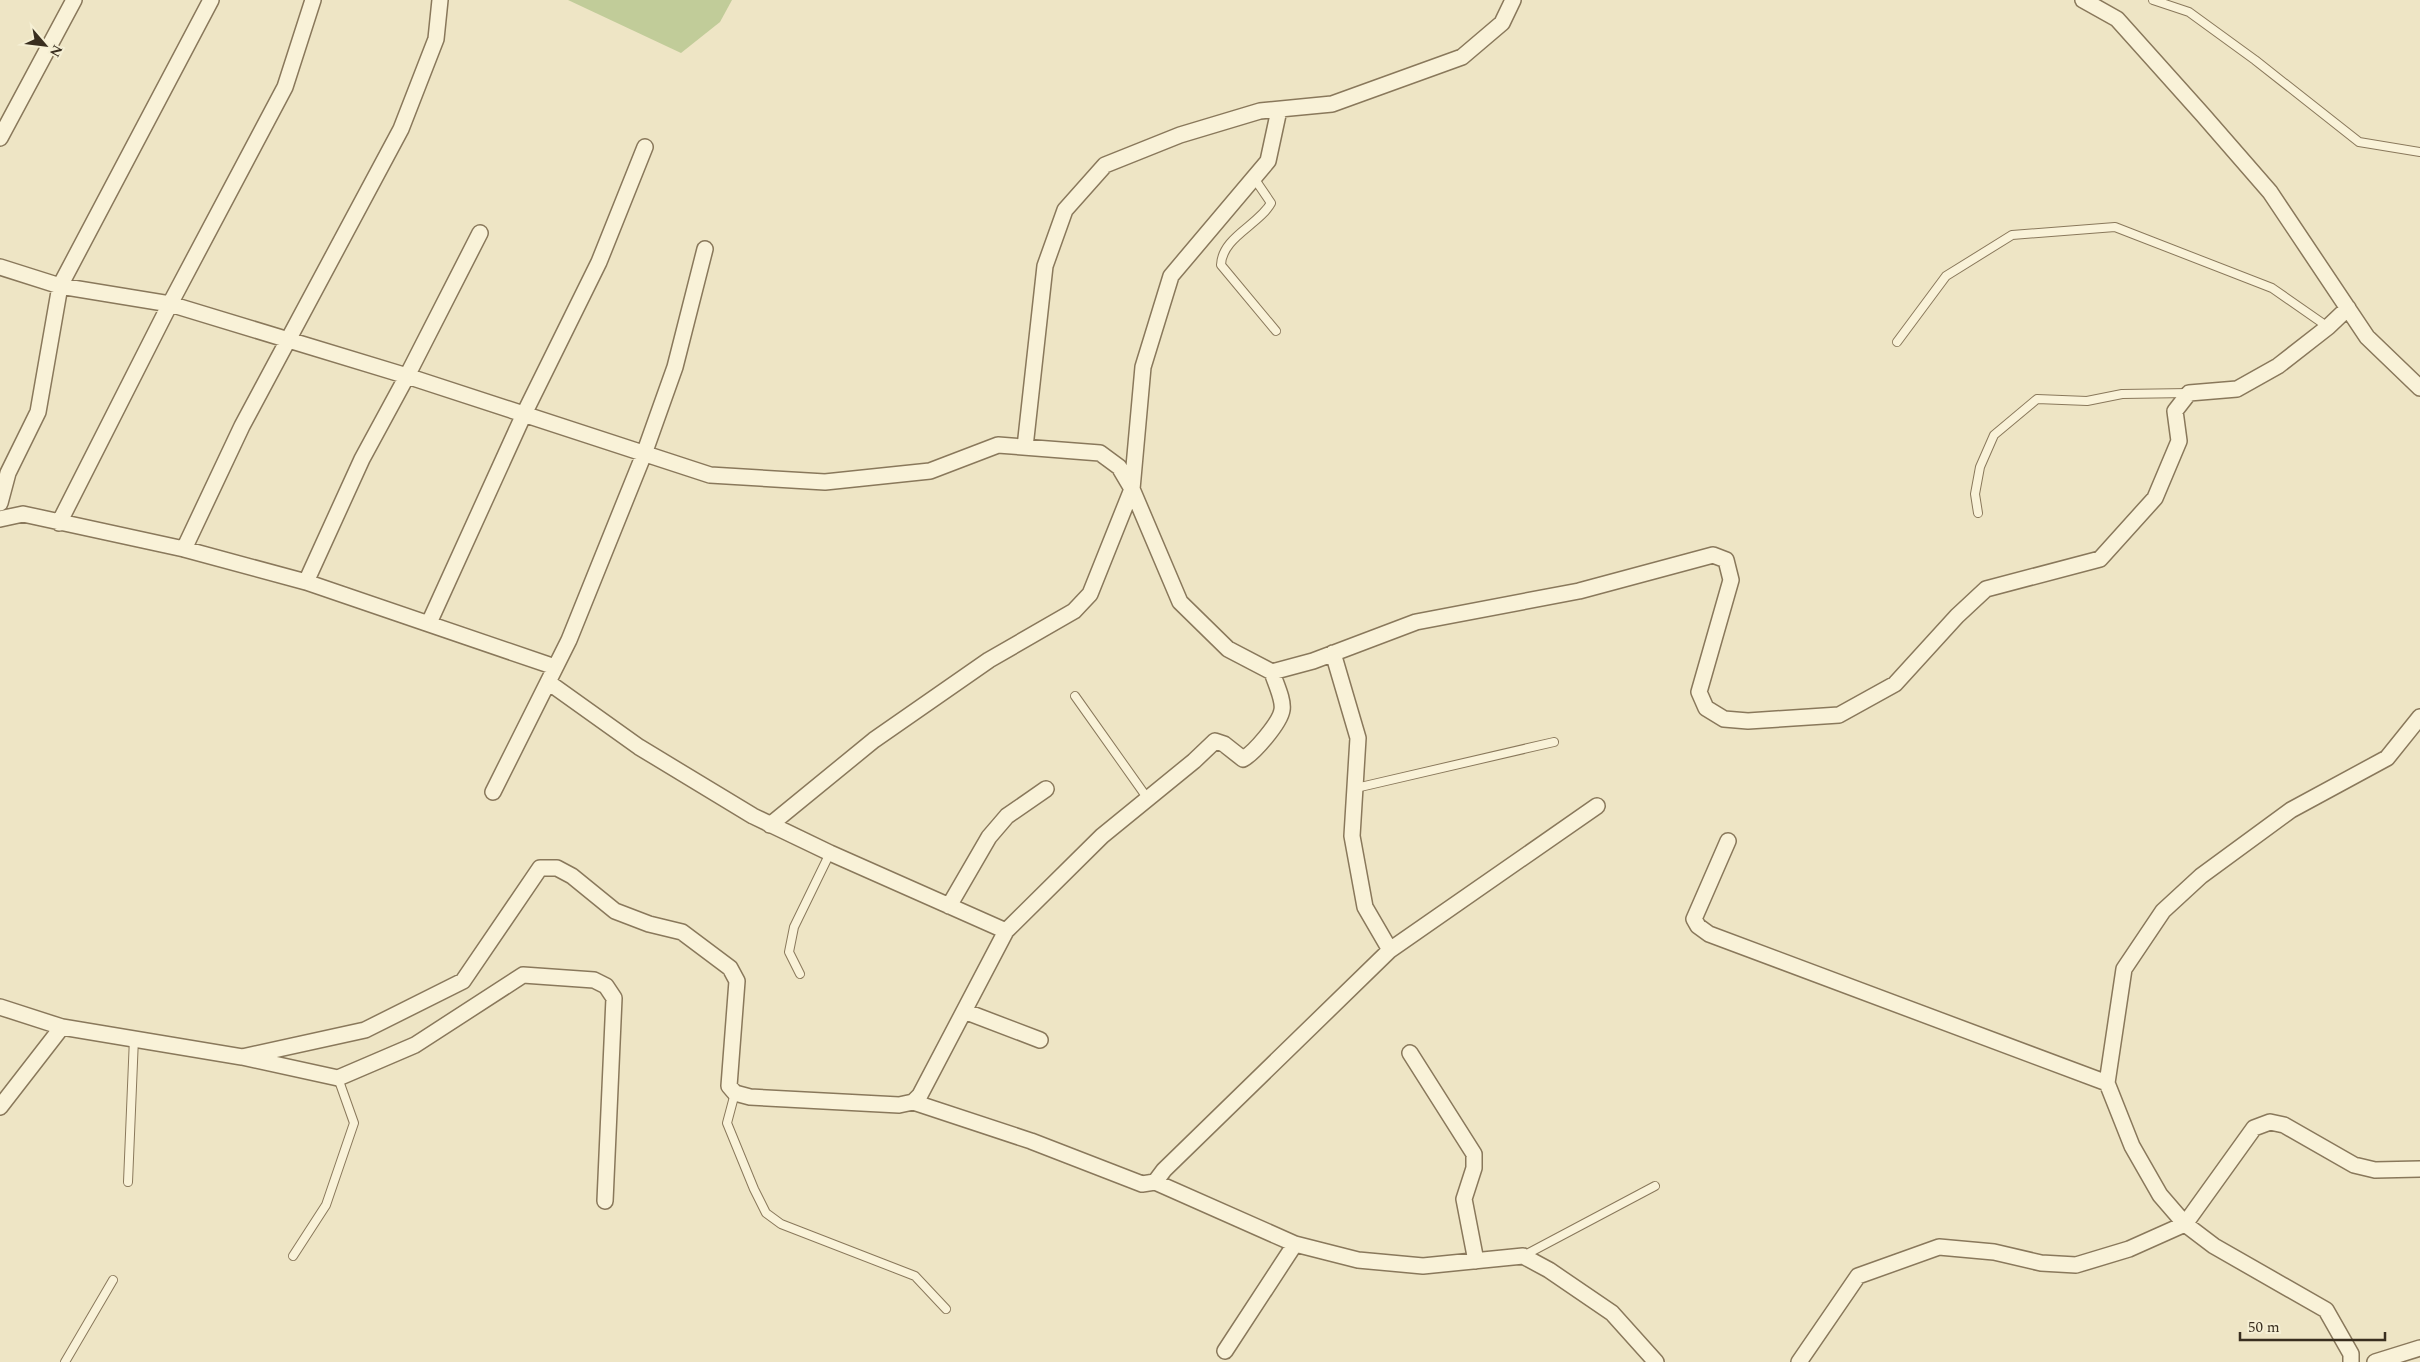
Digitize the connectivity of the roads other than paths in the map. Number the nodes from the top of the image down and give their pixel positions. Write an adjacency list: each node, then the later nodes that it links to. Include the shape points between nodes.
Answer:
1 (74, 0): 9 (street)
2 (211, 0): 16 (street)
3 (313, 0): 17 (street, via 285,87)
4 (440, 0): 21 (street, via 436,39 401,129)
5 (1513, 0): 8 (street, via 1502,23 1462,57 1332,104)
6 (2083, 0): 18 (street, via 2117,19 2270,192)
7 (2153, 0): 11 (lane, via 2189,12 2359,142)
8 (1279, 110): 12 (street, via 1268,161); 27 (street, via 1260,112 1180,135 1105,165 1065,210 1045,266)
9 (0, 138)
10 (645, 147): 26 (street, via 599,262)
11 (2420, 152)
12 (1254, 178): 20 (lane, via 1271,203 1266,212 1228,246 1222,265); 29 (street, via 1171,276 1142,367)
13 (480, 233): 23 (street)
14 (705, 248): 28 (street, via 675,367)
15 (0, 267): 16 (street)
16 (60, 286): 17 (street); 30 (street, via 38,412 8,473)
17 (170, 304): 21 (street); 33 (street)
18 (2348, 308): 19 (street); 24 (street, via 2367,336)
19 (2328, 327): 22 (lane, via 2272,288 2115,227 2012,236 1946,276); 25 (street, via 2278,366 2237,389)
20 (1276, 331)
21 (290, 341): 23 (street); 34 (street, via 242,426)
22 (1897, 342)
23 (407, 376): 26 (street); 35 (street, via 362,459)
24 (2420, 388)
25 (2189, 393): 31 (lane, via 2122,394 2087,401 2037,399 1994,435 1980,467 1975,494); 37 (street, via 2175,411 2179,441 2155,498 2100,559 1986,589 1895,684 1839,715 1748,721 1724,719 1706,708 1700,692 1731,580 1726,560 1713,555 1579,592 1416,622)
26 (524, 414): 28 (street); 36 (street)
27 (1025, 447): 28 (street, via 998,445 930,471 825,482 710,475); 29 (street, via 1100,453 1119,466)
28 (644, 454): 38 (street)
29 (1132, 489): 39 (street, via 1180,602 1228,649); 49 (street, via 1090,594 1074,611 989,660 883,734)
30 (0, 503)
31 (1978, 513)
32 (0, 519): 33 (street, via 23,514)
33 (59, 523): 34 (street)
34 (184, 549): 35 (street)
35 (306, 582): 36 (street)
36 (429, 623): 38 (street)
37 (1333, 653): 39 (street); 44 (street, via 1358,738)
38 (555, 667): 40 (street)
39 (1272, 672): 47 (street, via 1283,708 1280,718 1251,754 1243,760 1215,740)
40 (548, 682): 46 (street); 49 (street, via 640,747)
41 (1075, 696): 47 (lane)
42 (2420, 717): 64 (street, via 2387,758 2291,810 2201,876 2163,912 2124,969)
43 (1554, 742): 44 (lane)
44 (1356, 788): 54 (street, via 1352,836 1364,907)
45 (1046, 789): 52 (street, via 1007,816 989,837)
46 (492, 792)
47 (1148, 799): 53 (street, via 1102,836)
48 (1597, 806): 54 (street)
49 (770, 825): 51 (street)
50 (1728, 841): 64 (street, via 1694,919 1709,934)
51 (830, 853): 52 (street); 55 (lane, via 794,927 790,952)
52 (949, 906): 53 (street)
53 (1006, 931): 57 (street)
54 (1390, 950): 70 (street)
55 (800, 974)
56 (0, 1007): 58 (street)
57 (964, 1011): 60 (street); 66 (street, via 920,1095)
58 (62, 1027): 59 (street); 67 (street)
59 (134, 1038): 62 (street); 69 (lane)
60 (1040, 1040)
61 (1410, 1052): 77 (street, via 1474,1154 1474,1168 1464,1199)
62 (242, 1056): 63 (street); 65 (street, via 365,1030 463,981 540,868 557,868 572,876 615,911 648,924 682,932 730,968 737,981 729,1086)
63 (338, 1078): 72 (street, via 415,1045 523,975 594,980 606,986 614,998); 75 (lane, via 354,1123 326,1205)
64 (2107, 1083): 73 (street, via 2132,1146 2160,1195)
65 (735, 1093): 66 (street, via 750,1097 899,1105); 79 (lane, via 727,1123 766,1213 781,1224 916,1276)
66 (913, 1102): 70 (street, via 1031,1141 1142,1184)
67 (0, 1107)
68 (2420, 1169): 73 (street, via 2374,1170 2354,1166 2284,1126 2270,1122 2254,1128)
69 (128, 1182)
70 (1154, 1182): 74 (street)
71 (1655, 1186): 76 (lane)
72 (605, 1201)
73 (2185, 1224): 84 (street, via 2129,1249 2076,1265 2041,1263 1994,1252 1939,1247 1858,1276); 85 (street, via 2214,1246 2326,1310 2352,1354)
74 (1295, 1244): 77 (street, via 1358,1260 1423,1266); 81 (street)
75 (293, 1256)
76 (1523, 1256): 77 (street); 83 (street, via 1612,1313)
77 (1476, 1261)
78 (113, 1280): 82 (lane)
79 (946, 1310)
80 (2420, 1348): 86 (street)
81 (1225, 1351)
82 (65, 1362)
83 (1656, 1362)
84 (1799, 1362)
85 (2351, 1362)
86 (2375, 1362)

